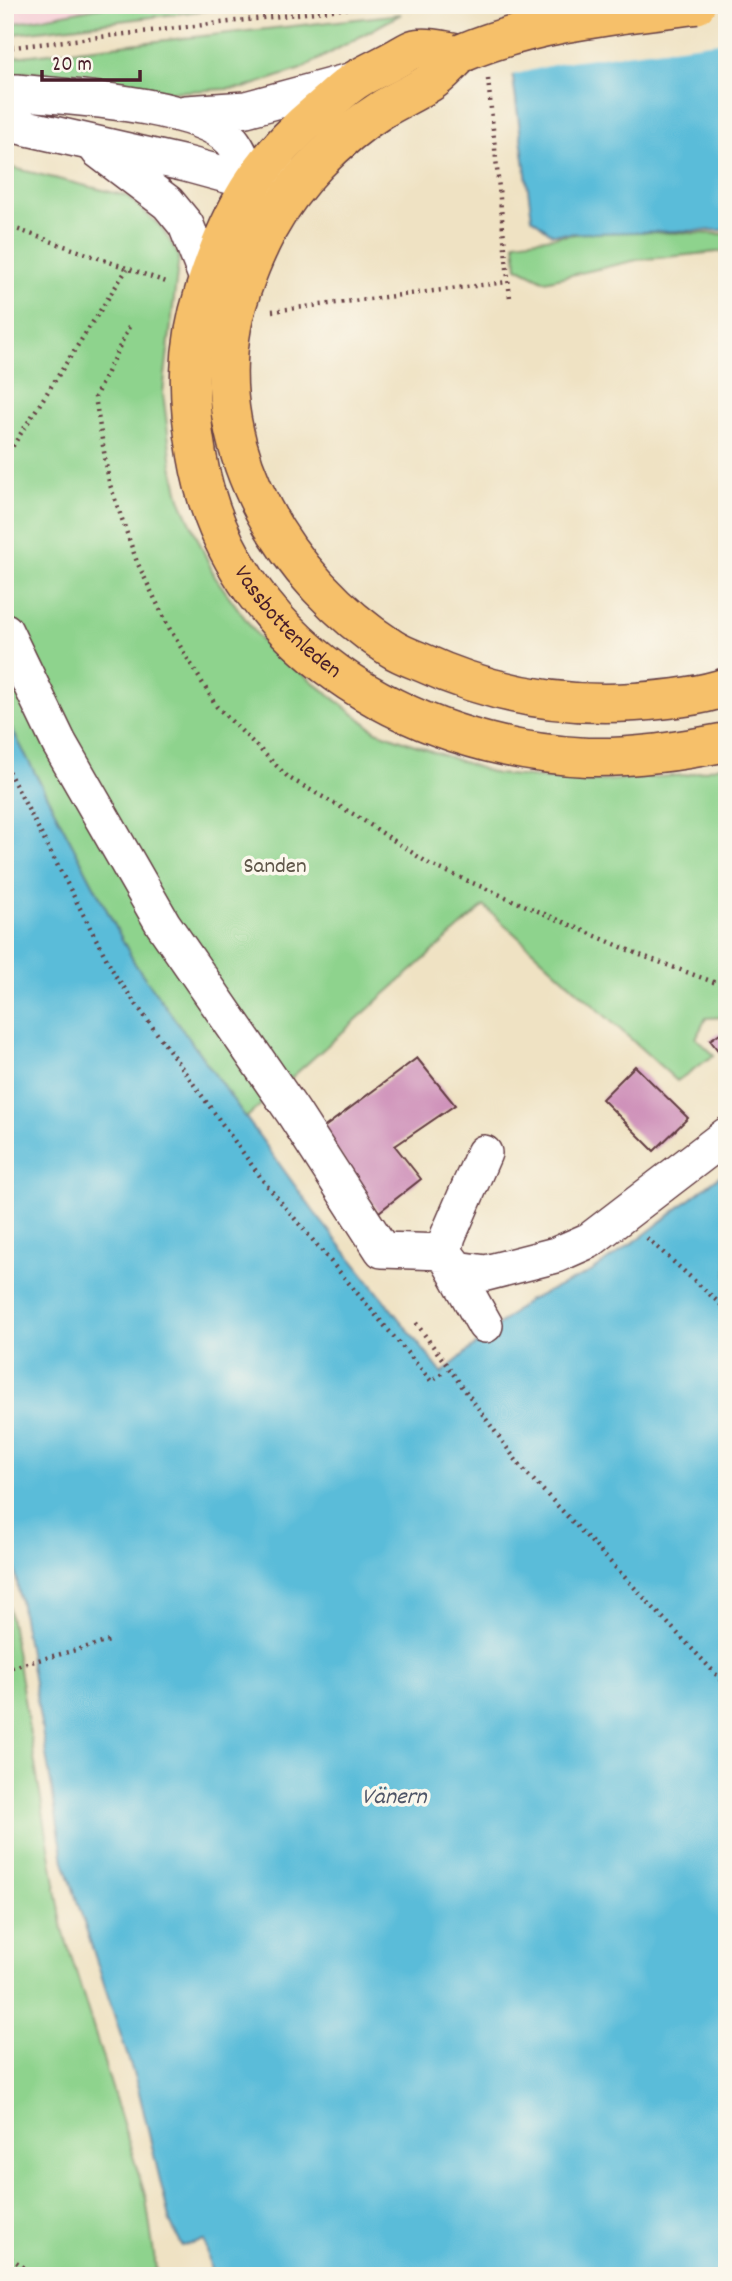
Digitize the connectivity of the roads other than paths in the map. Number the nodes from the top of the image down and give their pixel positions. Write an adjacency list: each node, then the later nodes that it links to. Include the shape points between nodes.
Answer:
1 (696, 5): 2 (main road, bridge, via 562,23 495,40)
2 (474, 62): 3 (main road, Vassbottenleden, via 418,47); 8 (main road, Vassbottenleden, via 379,111)
3 (357, 79): 5 (street, via 246,109); 9 (main road, Vassbottenleden, via 285,142)
4 (5, 93): 5 (street)
5 (180, 113): 9 (street, via 214,127 233,142)
6 (5, 123): 7 (street)
7 (87, 141): 9 (street); 11 (street, via 168,203 186,226)
8 (331, 149): 9 (street, via 288,173); 10 (main road, Vassbottenleden)
9 (252, 182): 10 (street); 11 (main road, Vassbottenleden)
10 (269, 228): 13 (main road, Vassbottenleden, via 232,326 230,407 234,433 260,504 314,585 393,650 498,690 551,701 608,704 664,700)
11 (189, 282): 14 (main road, Vassbottenleden, via 194,324 190,416 205,494 232,556 275,618 327,668 388,706 506,746 586,757 634,757)
12 (5, 631): 17 (street, via 59,743 163,924 382,1250)
13 (727, 687)
14 (727, 742)
15 (727, 1135): 17 (street, via 590,1240 555,1255 486,1273 457,1269)
16 (484, 1153): 17 (street)
17 (444, 1252): 18 (street)
18 (485, 1325)

